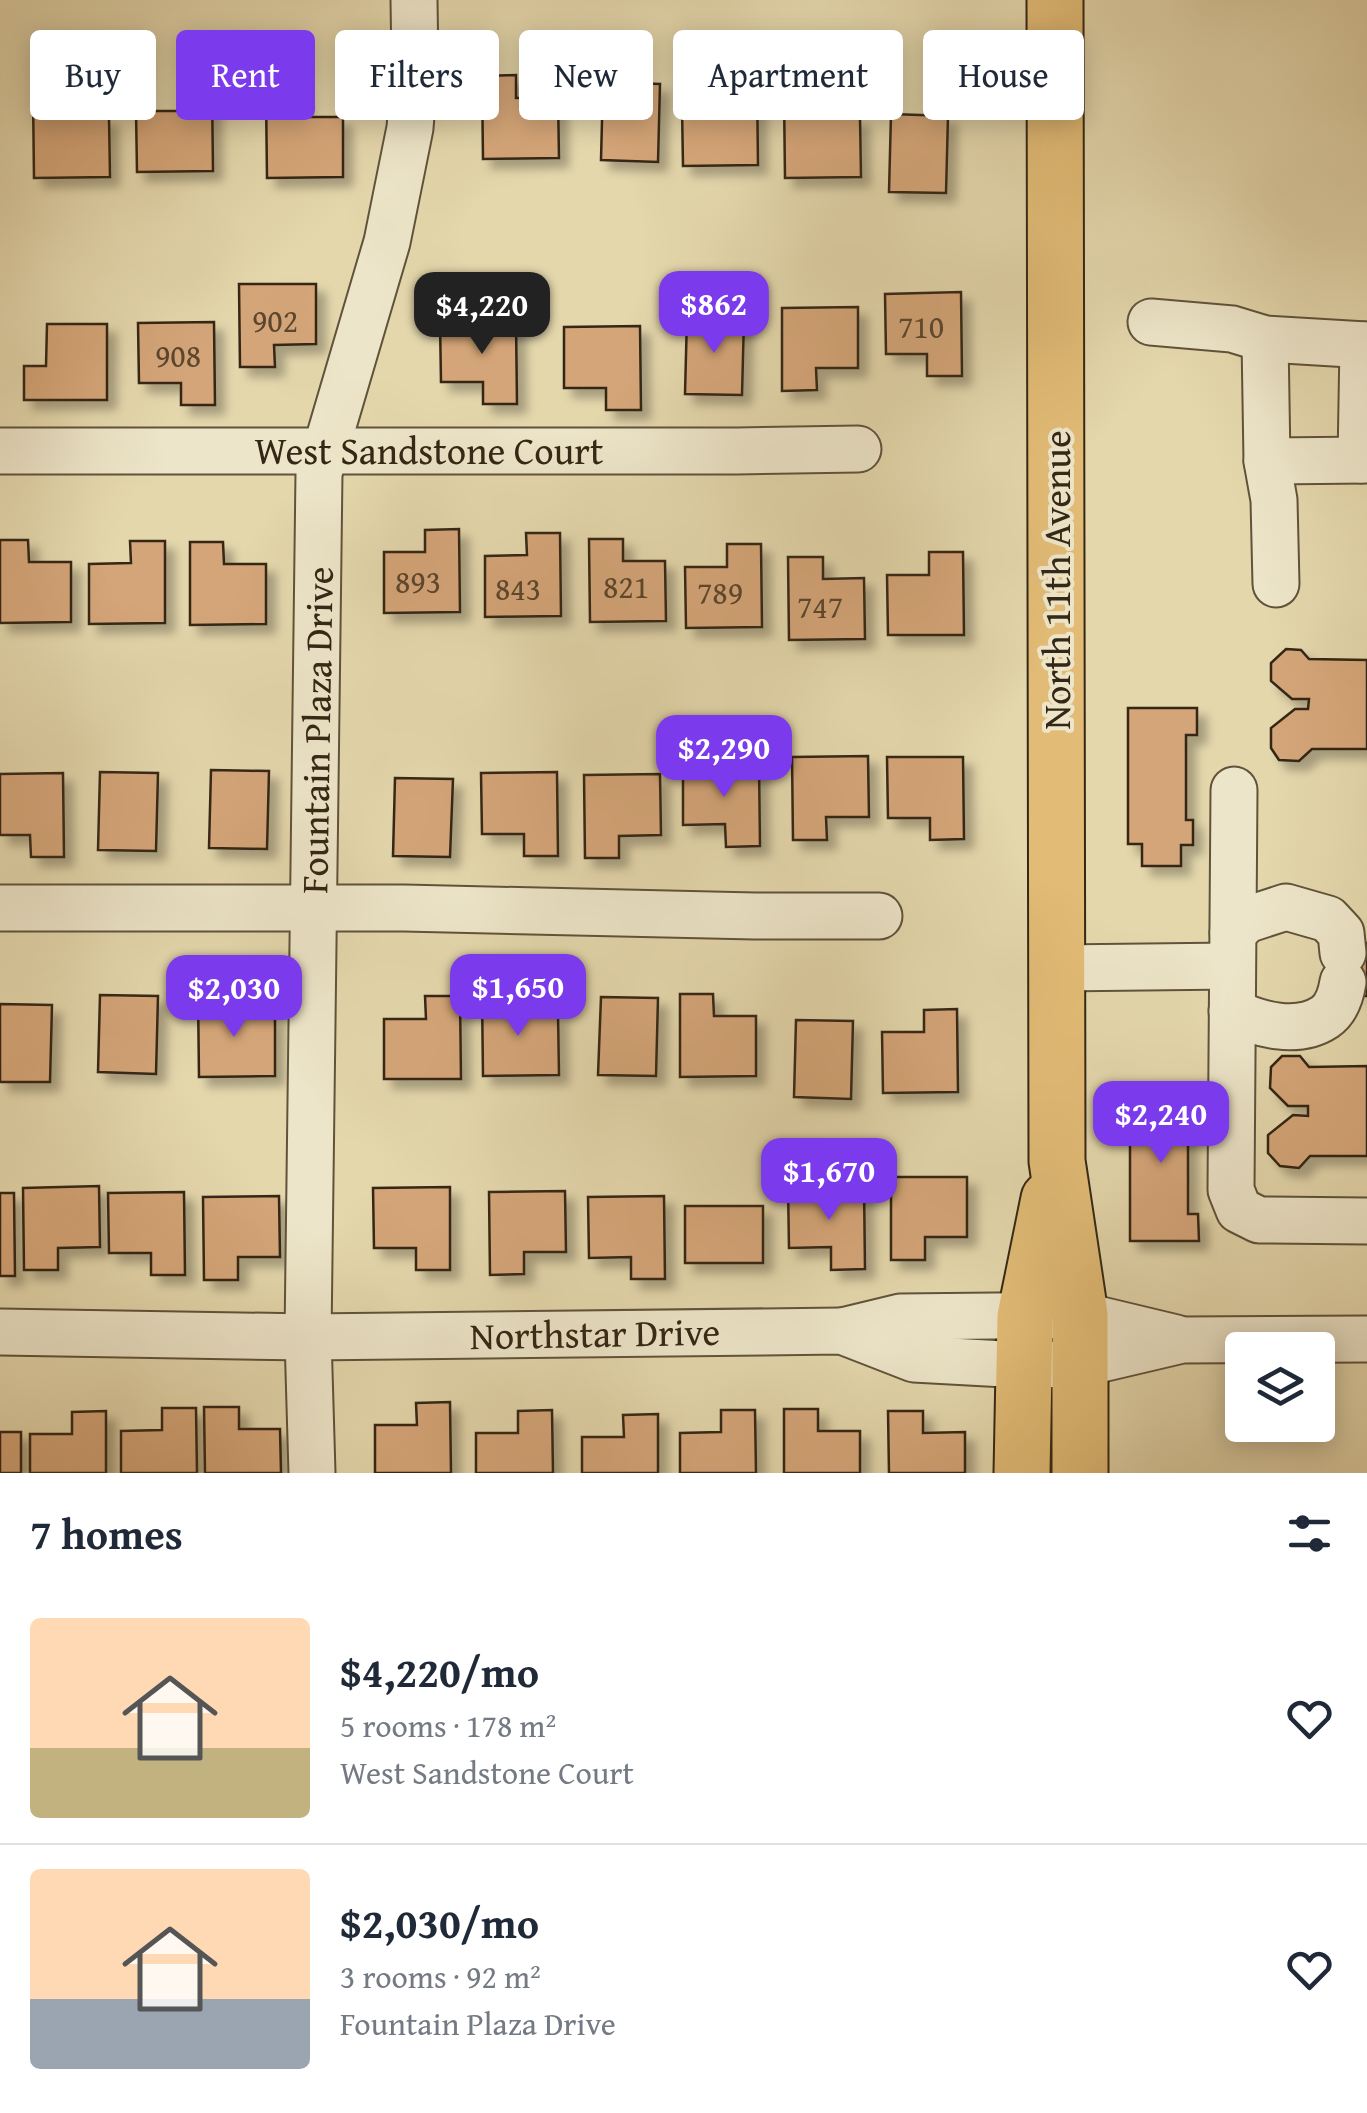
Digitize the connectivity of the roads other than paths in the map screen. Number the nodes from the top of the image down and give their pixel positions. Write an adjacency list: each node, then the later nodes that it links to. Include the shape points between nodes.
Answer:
1 (414, 0): 8 (street, Fountain Plaza Drive, via 410,128 386,242)
2 (1056, 0): 17 (main road, North 11th Avenue)
3 (1151, 322): 4 (street, via 1232,328)
4 (1265, 339): 5 (street); 10 (street)
5 (1365, 345): 9 (street)
6 (858, 449): 8 (street, West Sandstone Court)
7 (0, 451): 8 (street, West Sandstone Court)
8 (326, 451): 14 (street, Fountain Plaza Drive, via 319,473)
9 (1364, 460): 10 (street)
10 (1267, 461): 11 (street)
11 (1276, 584)
12 (1234, 790): 16 (street)
13 (0, 908): 14 (street)
14 (315, 908): 15 (street); 22 (street, Fountain Plaza Drive)
15 (879, 916)
16 (1232, 949): 17 (street); 18 (street); 18 (street, via 1246,920 1286,907 1328,919 1342,933 1339,1000 1326,1016 1299,1026 1269,1026)
17 (1058, 968): 19 (main road, North 11th Avenue)
18 (1232, 1011): 20 (street, via 1231,1190 1238,1210 1259,1220)
19 (1057, 1161): 24 (main road, North 11th Avenue); 25 (main road, North 11th Avenue)
20 (1367, 1221)
21 (0, 1332): 22 (street, Northstar Drive)
22 (308, 1336): 25 (street, Northstar Drive, via 842,1331 914,1359); 26 (street, Fountain Plaza Drive)
23 (1367, 1339): 24 (street, Northstar Drive)
24 (1080, 1340): 25 (street, Northstar Drive); 28 (main road, North 11th Avenue)
25 (1024, 1341): 27 (main road, North 11th Avenue)
26 (312, 1473)
27 (1022, 1473)
28 (1080, 1473)

